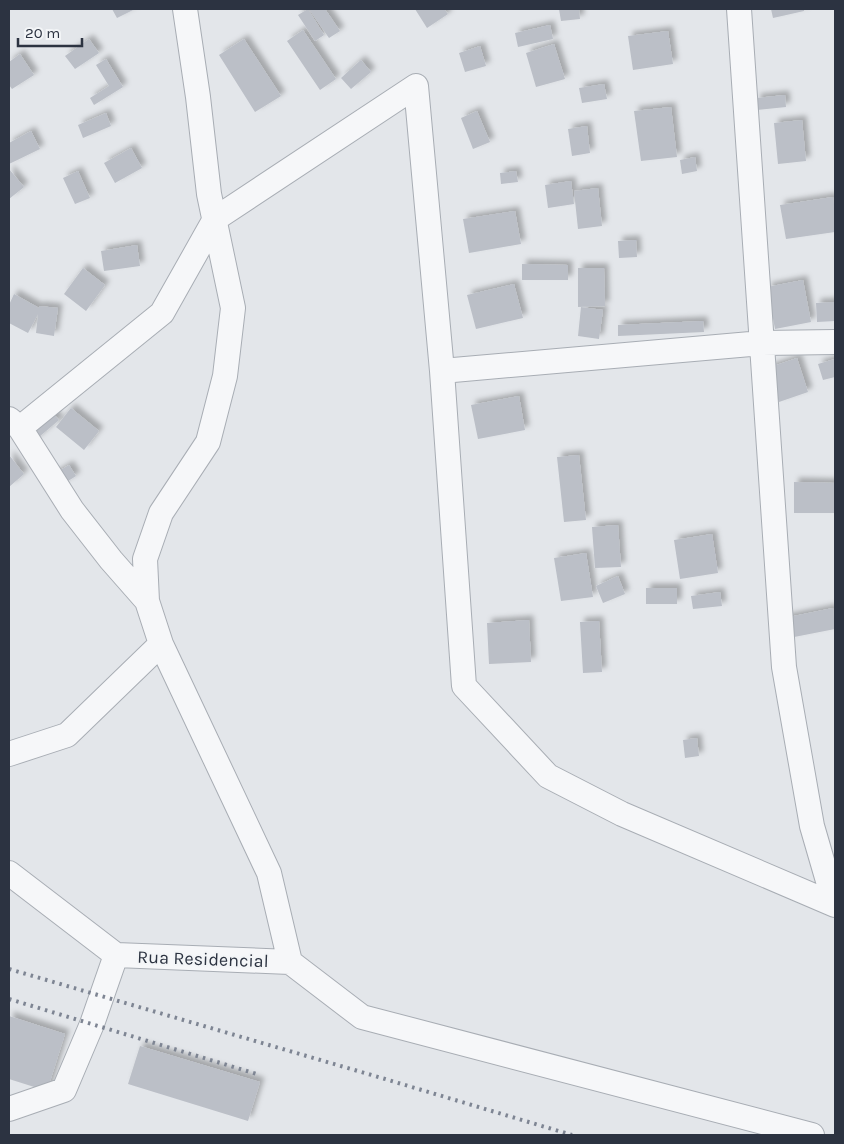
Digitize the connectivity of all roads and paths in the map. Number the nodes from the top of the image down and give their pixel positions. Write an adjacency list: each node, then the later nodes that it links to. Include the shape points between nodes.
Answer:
1 (185, 9): 3 (street)
2 (738, 9): 5 (street)
3 (215, 219): 6 (street, via 416,86); 7 (street, via 162,313); 8 (street, via 233,308 225,376 208,442 161,513 145,559)
4 (835, 342): 5 (street)
5 (762, 343): 6 (street); 12 (street, via 784,667 812,826 828,881)
6 (442, 371): 13 (street, via 464,686 548,776 622,814)
7 (14, 424): 8 (street, via 72,510)
8 (147, 600): 9 (street)
9 (161, 644): 10 (street, via 67,734); 15 (street, via 269,873)
10 (9, 754)
11 (9, 873): 14 (street, Rua Residencial)
12 (835, 891)
13 (835, 905)
14 (116, 956): 15 (street, Rua Residencial); 16 (street, Rua Residencial, via 89,1033 64,1090)
15 (290, 962): 17 (street, via 362,1018)
16 (9, 1109)
17 (812, 1135)

